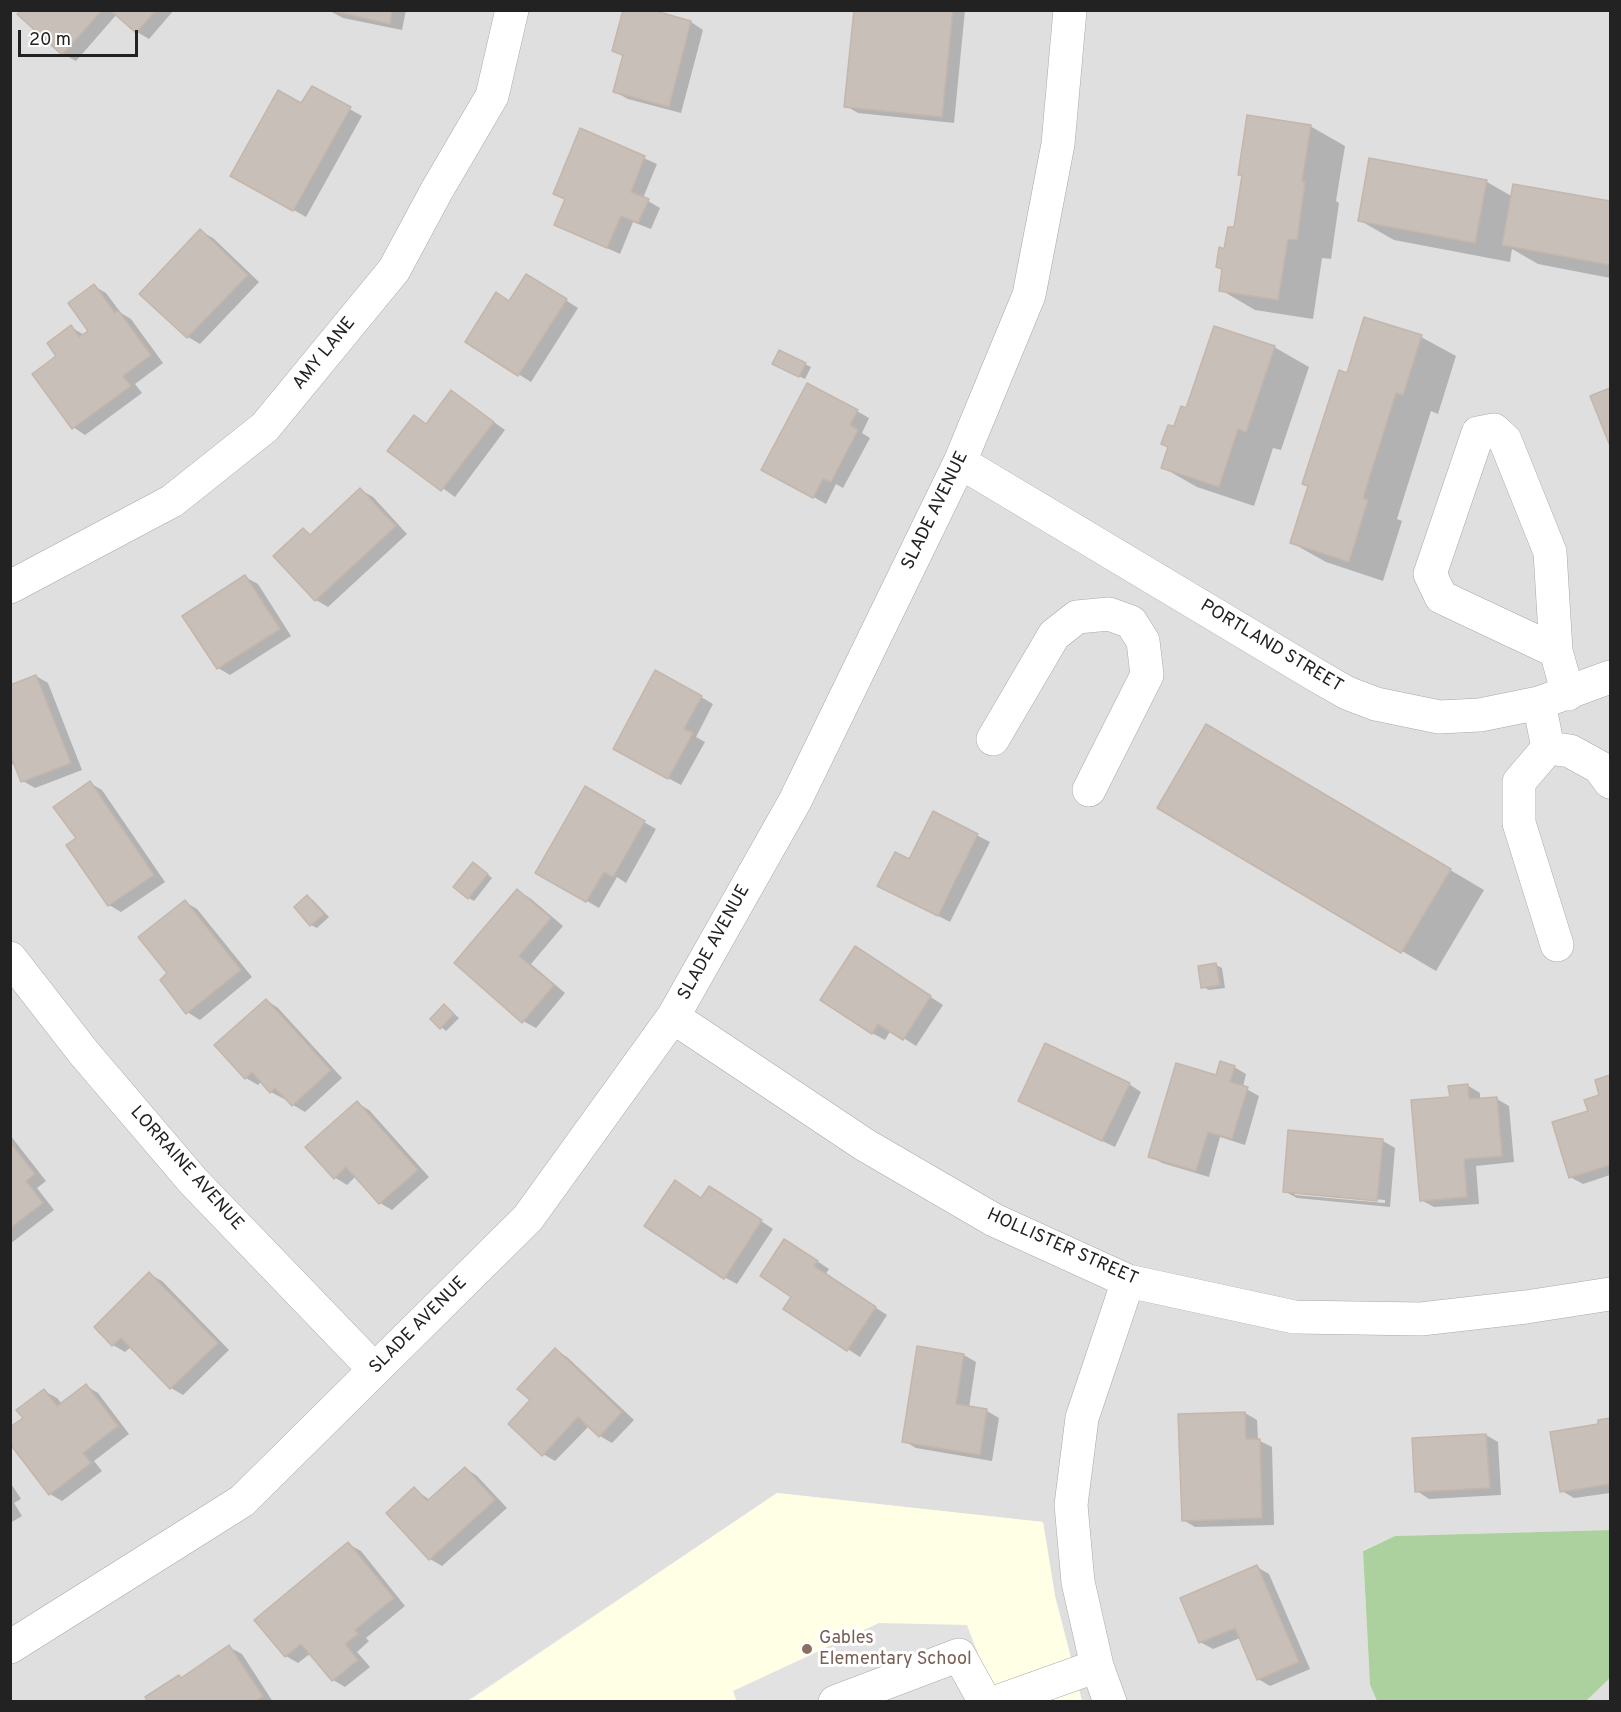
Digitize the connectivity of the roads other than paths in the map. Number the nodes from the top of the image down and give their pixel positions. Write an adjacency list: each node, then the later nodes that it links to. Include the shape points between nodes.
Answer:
1 (512, 10): 5 (street, AMY LANE, via 492,96 394,270 265,427 172,501)
2 (1070, 10): 3 (street, SLADE AVENUE, via 1058,144 1029,295)
3 (960, 462): 4 (street, PORTLAND STREET); 16 (street, SLADE AVENUE, via 795,801)
4 (1147, 574): 6 (street); 9 (street, PORTLAND STREET, via 1338,688 1376,704 1438,717 1480,715)
5 (10, 587)
6 (1119, 618): 10 (street, via 1109,614 1077,617 1054,635); 13 (street, via 1131,622 1143,641 1147,675)
7 (1556, 651): 7 (street, via 1550,552 1505,440 1494,430 1478,433 1430,574 1441,597); 9 (street)
8 (1611, 677): 9 (street, PORTLAND STREET)
9 (1553, 699): 11 (street)
10 (993, 739)
11 (1548, 748): 12 (street, via 1569,750 1599,767); 14 (street, via 1519,782 1519,823)
12 (1611, 782)
13 (1089, 790)
14 (1557, 945)
15 (10, 958): 19 (street, LORRAINE AVENUE, via 84,1053 193,1180)
16 (673, 1017): 17 (street, HOLLISTER STREET, via 865,1145 994,1220); 19 (street, SLADE AVENUE, via 528,1218)
17 (1128, 1281): 18 (street, HOLLISTER STREET, via 1294,1317 1421,1319); 21 (street, via 1082,1418 1071,1505 1078,1582)
18 (1611, 1294)
19 (374, 1369): 20 (street, SLADE AVENUE, via 242,1501)
20 (10, 1647)
21 (1097, 1666): 24 (street); 25 (street)
22 (835, 1701): 23 (street, via 959,1655)
23 (985, 1701)
24 (996, 1701)
25 (1110, 1701)

